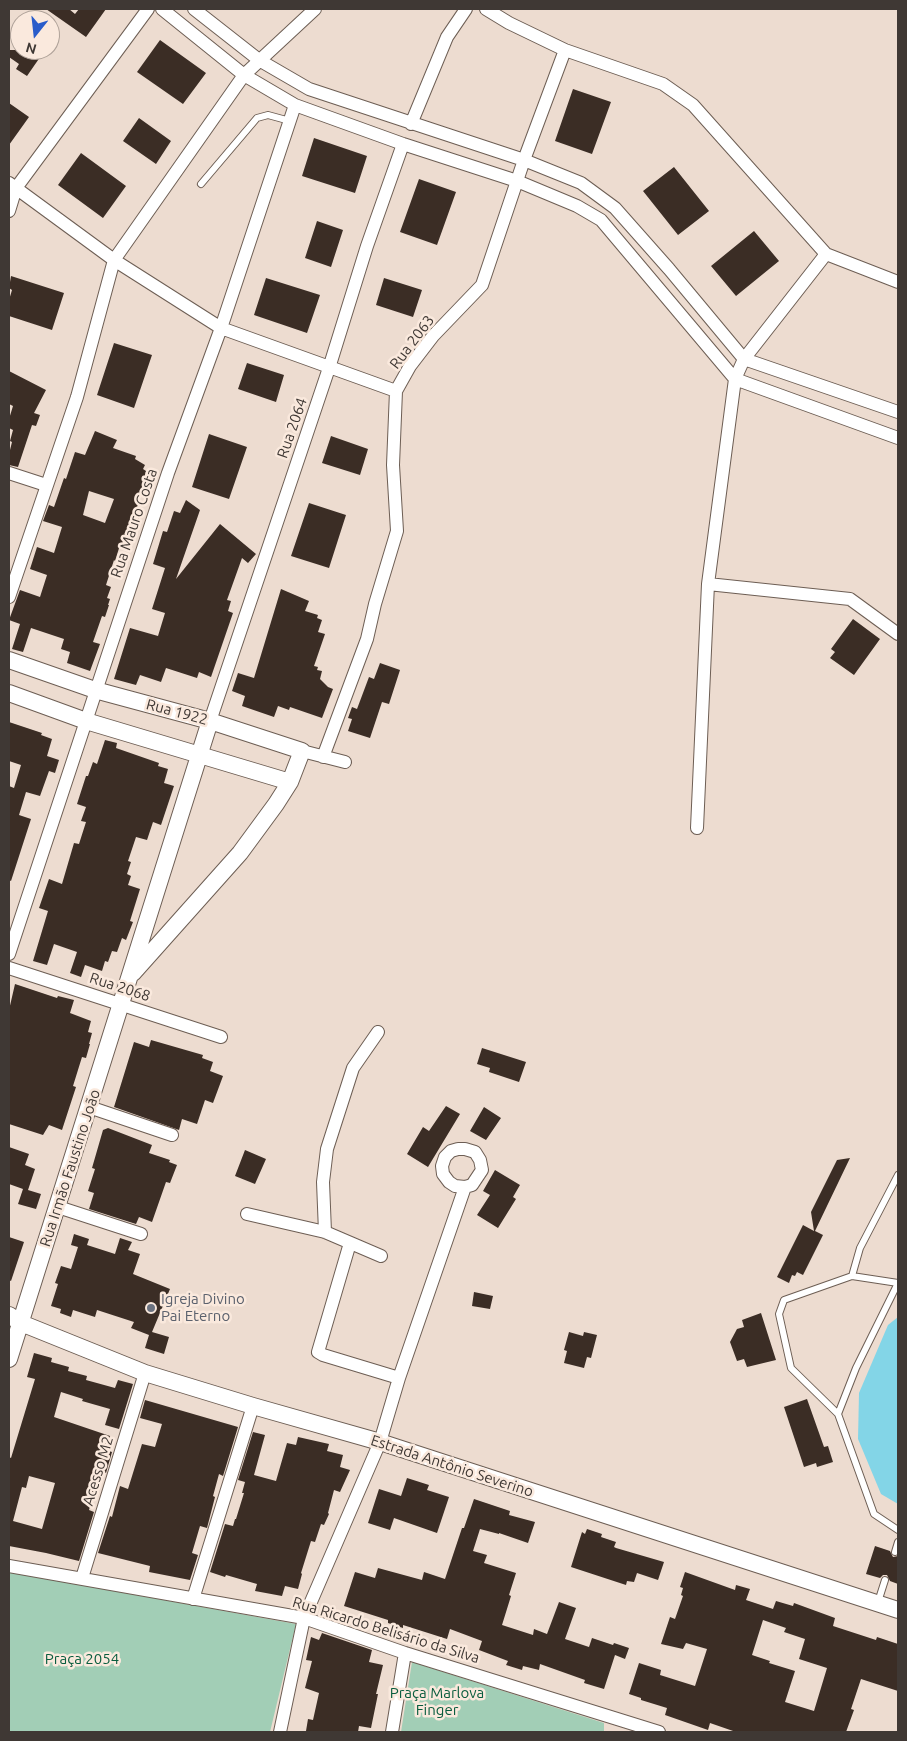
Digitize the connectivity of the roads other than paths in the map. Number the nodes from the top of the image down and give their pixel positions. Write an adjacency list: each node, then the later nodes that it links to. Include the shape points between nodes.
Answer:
1 (148, 9): 17 (street)
2 (162, 9): 9 (street)
3 (194, 9): 8 (street)
4 (315, 9): 8 (street)
5 (466, 9): 12 (street, via 447,37)
6 (486, 9): 7 (street)
7 (565, 50): 14 (street, Rua 2063); 19 (street, via 663,84 693,105)
8 (259, 60): 9 (street); 12 (street, via 308,89)
9 (244, 75): 10 (street); 20 (street)
10 (295, 105): 11 (street, Rua Mauro Costa); 13 (street)
11 (290, 121): 16 (lane, via 268,114 257,118); 22 (street, Rua Mauro Costa)
12 (411, 124): 14 (street)
13 (403, 144): 15 (street); 24 (street, Rua 2064, via 356,277)
14 (524, 160): 15 (street, Rua 2063); 23 (street, via 581,183 615,208)
15 (517, 181): 25 (street, via 577,206 601,220); 26 (street, Rua 2063, via 482,285 434,336 410,366)
16 (201, 184)
17 (12, 185): 18 (street); 20 (street)
18 (9, 211)
19 (826, 254): 21 (street); 23 (street)
20 (114, 260): 22 (street); 30 (street, via 77,397)
21 (898, 282)
22 (221, 328): 24 (street); 35 (street, Rua Mauro Costa)
23 (744, 359): 25 (street); 27 (street)
24 (329, 368): 26 (street); 38 (street, Rua 2064)
25 (734, 379): 28 (street); 31 (street)
26 (396, 392): 41 (street, Rua 2063, via 393,465 396,530 367,639)
27 (898, 412)
28 (898, 438)
29 (9, 473): 30 (street)
30 (46, 485): 32 (street)
31 (708, 584): 33 (street, via 850,599); 44 (street)
32 (9, 597)
33 (898, 634)
34 (9, 660): 35 (street, Rua 1922)
35 (95, 690): 37 (street, Rua Mauro Costa); 38 (street, Rua 1922)
36 (9, 693): 37 (street)
37 (86, 721): 40 (street); 45 (street, Rua Mauro Costa)
38 (210, 721): 39 (street, Rua 1922); 40 (street, Rua Irmão Faustino João)
39 (302, 751): 41 (street, Rua 1922); 43 (street, Rua Irmão Faustino João)
40 (200, 754): 43 (street); 47 (street, Rua Irmão Faustino João)
41 (323, 757): 42 (street, Rua 1922)
42 (345, 762)
43 (290, 782): 47 (street, Rua Irmão Faustino João, via 240,853)
44 (697, 828)
45 (9, 954)
46 (9, 968): 48 (street, Rua 2068)
47 (130, 976): 48 (street, Rua Irmão Faustino João)
48 (121, 1005): 50 (street, Rua 2068); 51 (street, Rua Irmão Faustino João)
49 (378, 1032): 57 (street, via 353,1068 327,1149 323,1182)
50 (221, 1037)
51 (89, 1107): 52 (street); 55 (street, Rua Irmão Faustino João)
52 (172, 1135)
53 (898, 1175): 61 (lane, via 860,1248)
54 (464, 1187): 66 (street)
55 (58, 1207): 58 (street); 63 (street, Rua Irmão Faustino João)
56 (247, 1214): 57 (street)
57 (324, 1232): 59 (street)
58 (141, 1234)
59 (350, 1243): 60 (street); 66 (street, via 318,1352)
60 (380, 1256)
61 (852, 1276): 62 (lane); 68 (lane, via 784,1300 779,1314 791,1368)
62 (898, 1283): 68 (lane, via 856,1368)
63 (15, 1319): 64 (street, Rua Irmão Faustino João); 65 (street, Estrada Antônio Severino)
64 (9, 1359)
65 (145, 1373): 67 (street, Estrada Antônio Severino); 74 (street, Acesso M2)
66 (399, 1378): 69 (street)
67 (253, 1406): 69 (street, Estrada Antônio Severino); 76 (street)
68 (838, 1414): 70 (lane, via 874,1514)
69 (380, 1442): 77 (street, Estrada Antônio Severino); 79 (street)
70 (898, 1530)
71 (898, 1542): 72 (lane)
72 (895, 1552)
73 (9, 1566): 74 (street, Rua Ricardo Belisário da Silva)
74 (82, 1578): 76 (street, Rua Ricardo Belisário da Silva)
75 (885, 1580): 77 (lane)
76 (193, 1599): 79 (street, Rua Ricardo Belisário da Silva)
77 (878, 1604): 78 (street, Estrada Antônio Severino)
78 (898, 1610)
79 (304, 1618): 80 (street, Rua Ricardo Belisário da Silva); 82 (street)
80 (405, 1653): 81 (street, Rua Ricardo Belisário da Silva); 83 (street)
81 (613, 1719): 84 (street); 85 (street, Rua Ricardo Belisário da Silva)
82 (280, 1732)
83 (392, 1732)
84 (614, 1732)
85 (659, 1732)

